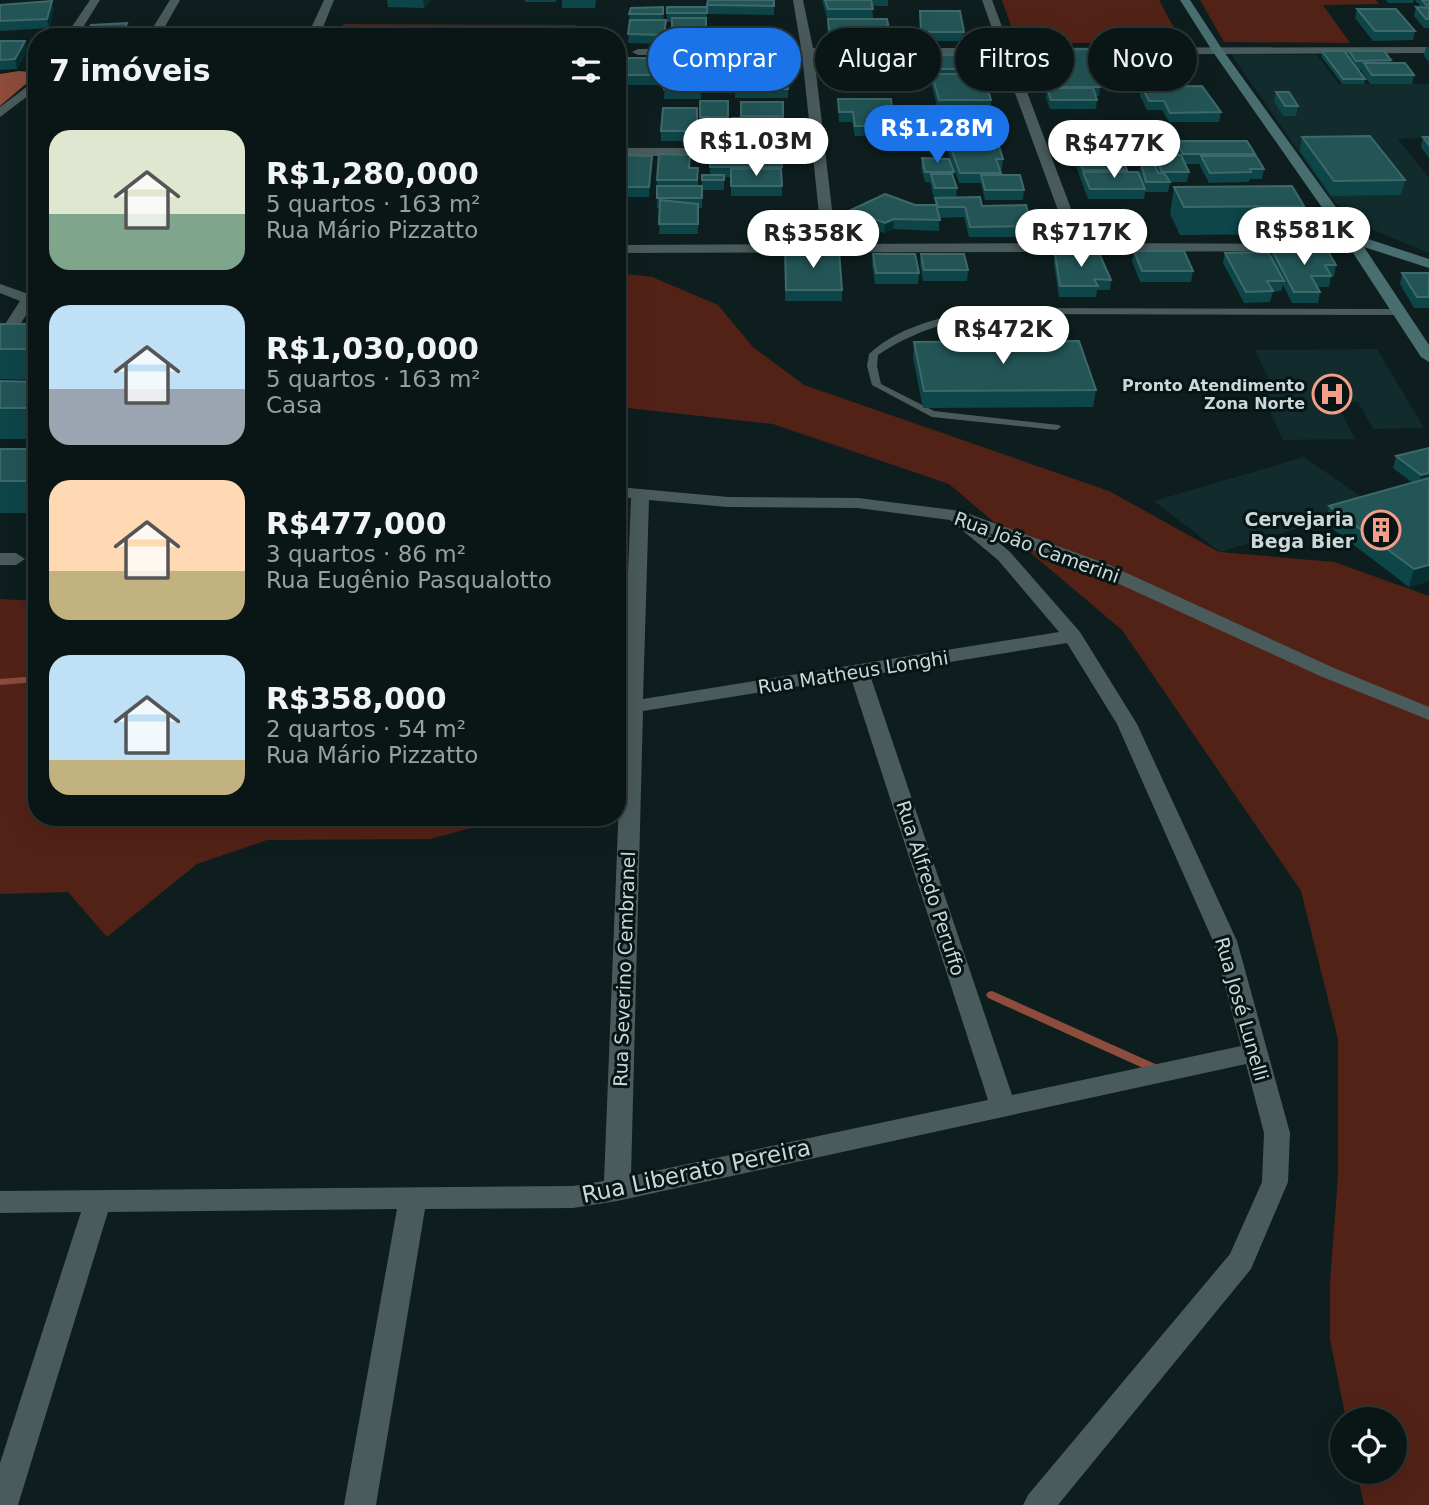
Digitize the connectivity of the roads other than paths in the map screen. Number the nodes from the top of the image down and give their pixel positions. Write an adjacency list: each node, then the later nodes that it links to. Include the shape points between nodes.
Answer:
1 (95, 0): 7 (street)
2 (175, 0): 8 (street)
3 (329, 0): 9 (street)
4 (798, 0): 16 (street)
5 (987, 0): 10 (street)
6 (1185, 0): 12 (street)
7 (77, 28)
8 (158, 28)
9 (317, 28)
10 (998, 28)
11 (1074, 50): 12 (street)
12 (1217, 50): 13 (street); 24 (street)
13 (1429, 50)
14 (955, 51): 16 (street)
15 (638, 52): 16 (street)
16 (808, 52): 21 (street)
17 (28, 90): 19 (street)
18 (1022, 91): 22 (street)
19 (0, 113)
20 (626, 152): 21 (street)
21 (819, 152): 23 (street)
22 (1078, 246): 23 (street); 24 (street)
23 (829, 247): 25 (street)
24 (1357, 247): 26 (street); 27 (street); 31 (street)
25 (626, 249)
26 (1429, 264)
27 (1429, 271)
28 (0, 288): 29 (street)
29 (28, 299)
30 (28, 308): 32 (street)
31 (1400, 312): 33 (street); 34 (lane, via 999,311 964,314 890,342 874,354 877,385 932,414)
32 (0, 345)
33 (1429, 358)
34 (1056, 427)
35 (626, 493): 36 (street, Rua João Camerini)
36 (640, 496): 37 (street, Rua João Camerini, via 858,503); 40 (street, Rua Severino Cembranel)
37 (955, 515): 38 (street, Rua José Lunelli, via 1004,556); 41 (street, Rua João Camerini, via 1100,568)
38 (1073, 636): 39 (street, Rua Matheus Longhi); 42 (street, Rua José Lunelli, via 1127,724 1225,941)
39 (859, 671): 40 (street, Rua Matheus Longhi); 43 (street, Rua Alfredo Peruffo)
40 (632, 707): 44 (street, Rua Severino Cembranel)
41 (1429, 714)
42 (1256, 1052): 43 (street, Rua Liberato Pereira); 50 (street, Rua José Lunelli, via 1277,1133 1275,1182 1241,1261)
43 (1003, 1106): 44 (street, Rua Liberato Pereira)
44 (617, 1190): 45 (street, Rua Liberato Pereira, via 573,1197)
45 (413, 1198): 46 (street, Rua Liberato Pereira); 49 (street)
46 (98, 1201): 47 (street, Rua Liberato Pereira); 48 (street)
47 (0, 1202)
48 (2, 1505)
49 (360, 1505)
50 (1039, 1505)

